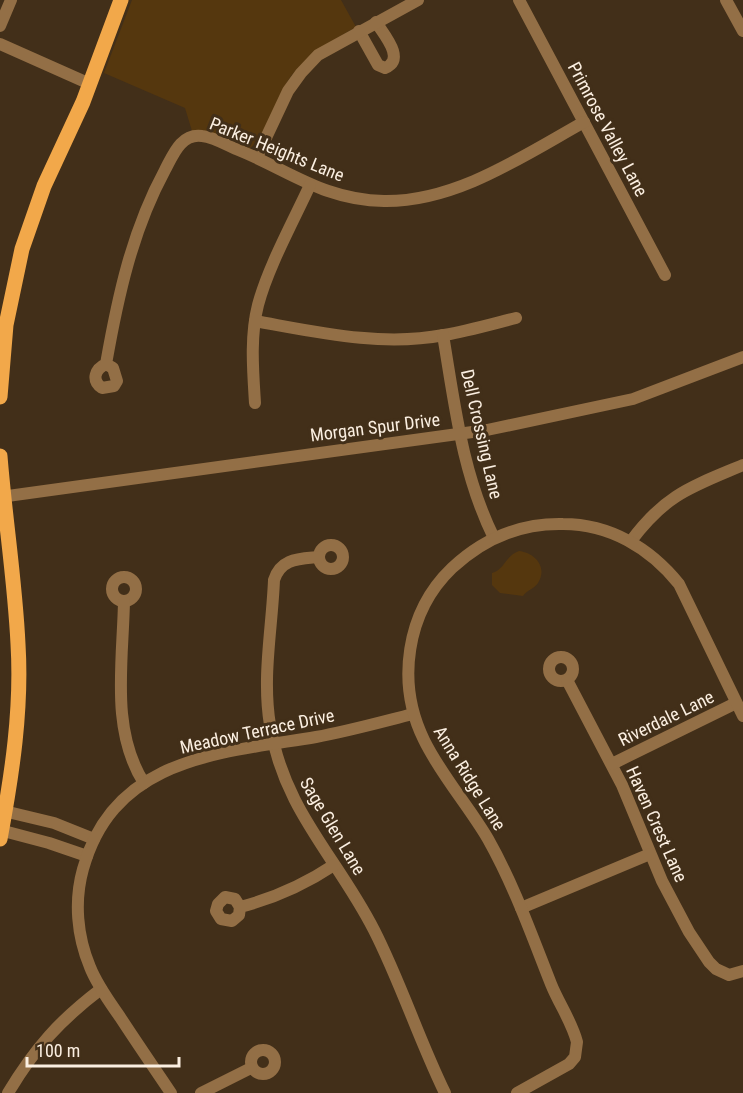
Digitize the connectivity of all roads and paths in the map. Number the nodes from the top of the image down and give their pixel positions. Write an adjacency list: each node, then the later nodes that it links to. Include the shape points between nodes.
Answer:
1 (11, 0): 7 (street)
2 (121, 0): 11 (main road)
3 (418, 0): 6 (street)
4 (519, 0): 12 (street, Primrose Valley Lane)
5 (726, 0): 9 (street)
6 (376, 22): 8 (street); 8 (street, via 394,53 391,65 378,65)
7 (0, 26)
8 (359, 31): 13 (street, via 318,54 301,73 288,91)
9 (743, 31)
10 (0, 44): 11 (street)
11 (90, 84): 21 (main road, via 44,186 22,249 6,325)
12 (584, 122): 14 (street, Parker Heights Lane, via 459,188 432,196 384,201 333,194); 15 (street, Primrose Valley Lane)
13 (257, 157): 14 (street, Parker Heights Lane); 20 (street, Parker Heights Lane, via 200,135 190,137 175,150 131,249)
14 (310, 185): 17 (street, via 264,287)
15 (665, 275)
16 (516, 318): 18 (street)
17 (255, 321): 18 (street, via 358,338 394,340); 22 (street)
18 (443, 335): 23 (street, Dell Crossing Lane)
19 (743, 357): 23 (street, Morgan Spur Drive, via 633,399)
20 (106, 364)
21 (0, 397)
22 (255, 403)
23 (460, 434): 26 (street, Morgan Spur Drive); 27 (street, Dell Crossing Lane, via 473,490)
24 (0, 456): 26 (main road)
25 (743, 465): 28 (street, via 673,496)
26 (2, 496): 38 (main road, via 19,654 15,749)
27 (494, 538): 28 (street, Anna Ridge Lane, via 528,526 568,524 597,528); 33 (street, Anna Ridge Lane, via 452,568 422,610 409,654)
28 (631, 541): 32 (street, Anna Ridge Lane, via 667,569 679,584)
29 (319, 557): 35 (street, Sage Glen Lane, via 288,562 274,580 266,674)
30 (124, 601): 37 (street, via 123,727 129,757)
31 (567, 680): 36 (street, Haven Crest Lane)
32 (736, 704): 34 (street, Anna Ridge Lane); 36 (street, Riverdale Lane)
33 (413, 714): 35 (street, Meadow Terrace Drive, via 335,734); 45 (street, Anna Ridge Lane, via 429,750 488,839)
34 (743, 716)
35 (273, 744): 37 (street, Meadow Terrace Drive, via 184,763); 43 (street, Sage Glen Lane, via 297,808)
36 (612, 764): 41 (street, Haven Crest Lane)
37 (144, 783): 40 (street, Meadow Terrace Drive, via 115,808)
38 (3, 810): 39 (main road); 40 (street)
39 (1, 834): 42 (street)
40 (94, 839): 42 (street, Meadow Terrace Drive)
41 (650, 854): 45 (street); 46 (street, Haven Crest Lane, via 672,903 711,964 725,974)
42 (87, 855): 47 (street, Meadow Terrace Drive, via 78,922 87,959)
43 (334, 865): 44 (street, via 285,893); 52 (street, Sage Glen Lane, via 375,931)
44 (240, 907)
45 (521, 908): 53 (street, Anna Ridge Lane, via 578,1048 569,1065)
46 (743, 971)
47 (101, 989): 49 (street, via 50,1033); 50 (street, Meadow Terrace Drive)
48 (252, 1068): 51 (street)
49 (8, 1093)
50 (171, 1093)
51 (201, 1093)
52 (445, 1093)
53 (517, 1093)

